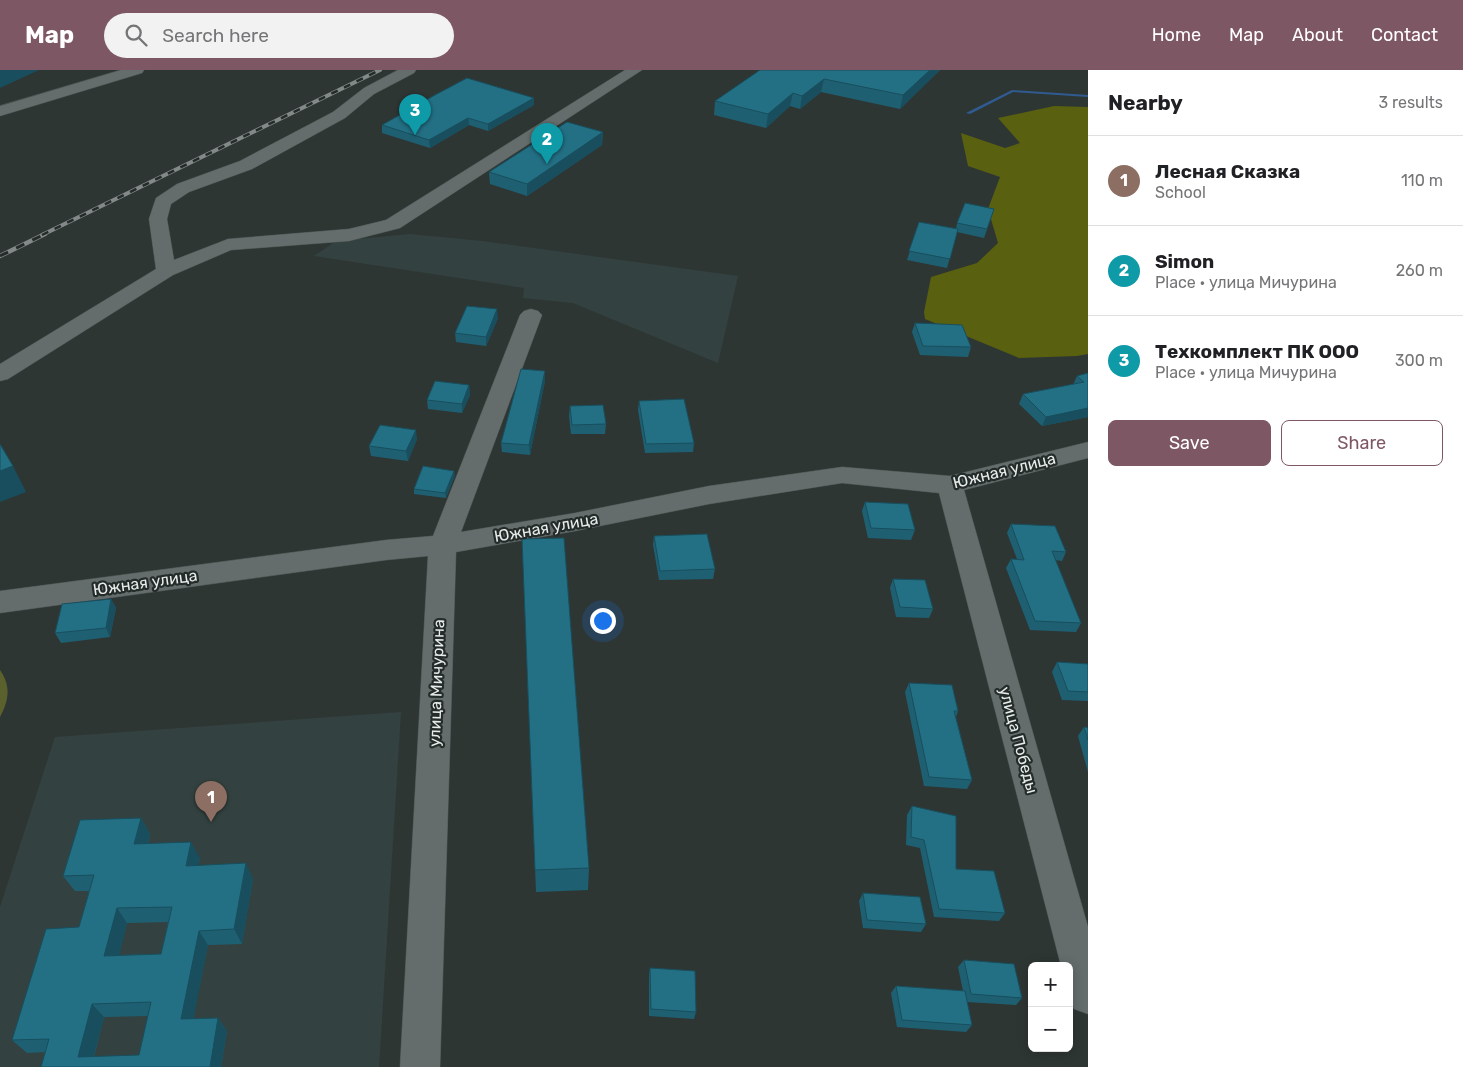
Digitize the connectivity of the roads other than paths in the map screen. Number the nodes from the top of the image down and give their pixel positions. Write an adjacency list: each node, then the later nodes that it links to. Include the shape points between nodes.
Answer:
1 (137, 70): 4 (street)
2 (409, 70): 5 (street, via 369,91 339,115 246,165 184,188 162,202 158,219)
3 (635, 70): 5 (street, via 394,224 349,235 228,245)
4 (0, 111)
5 (166, 271): 7 (street)
6 (531, 315): 10 (street, улица Мичурина)
7 (0, 374)
8 (1088, 450): 9 (street, Южная улица)
9 (950, 485): 10 (street, Южная улица, via 842,475 709,495); 12 (street, улица Победы)
10 (443, 545): 11 (street, Южная улица); 13 (street, улица Мичурина)
11 (0, 602)
12 (1088, 995)
13 (420, 1067)

